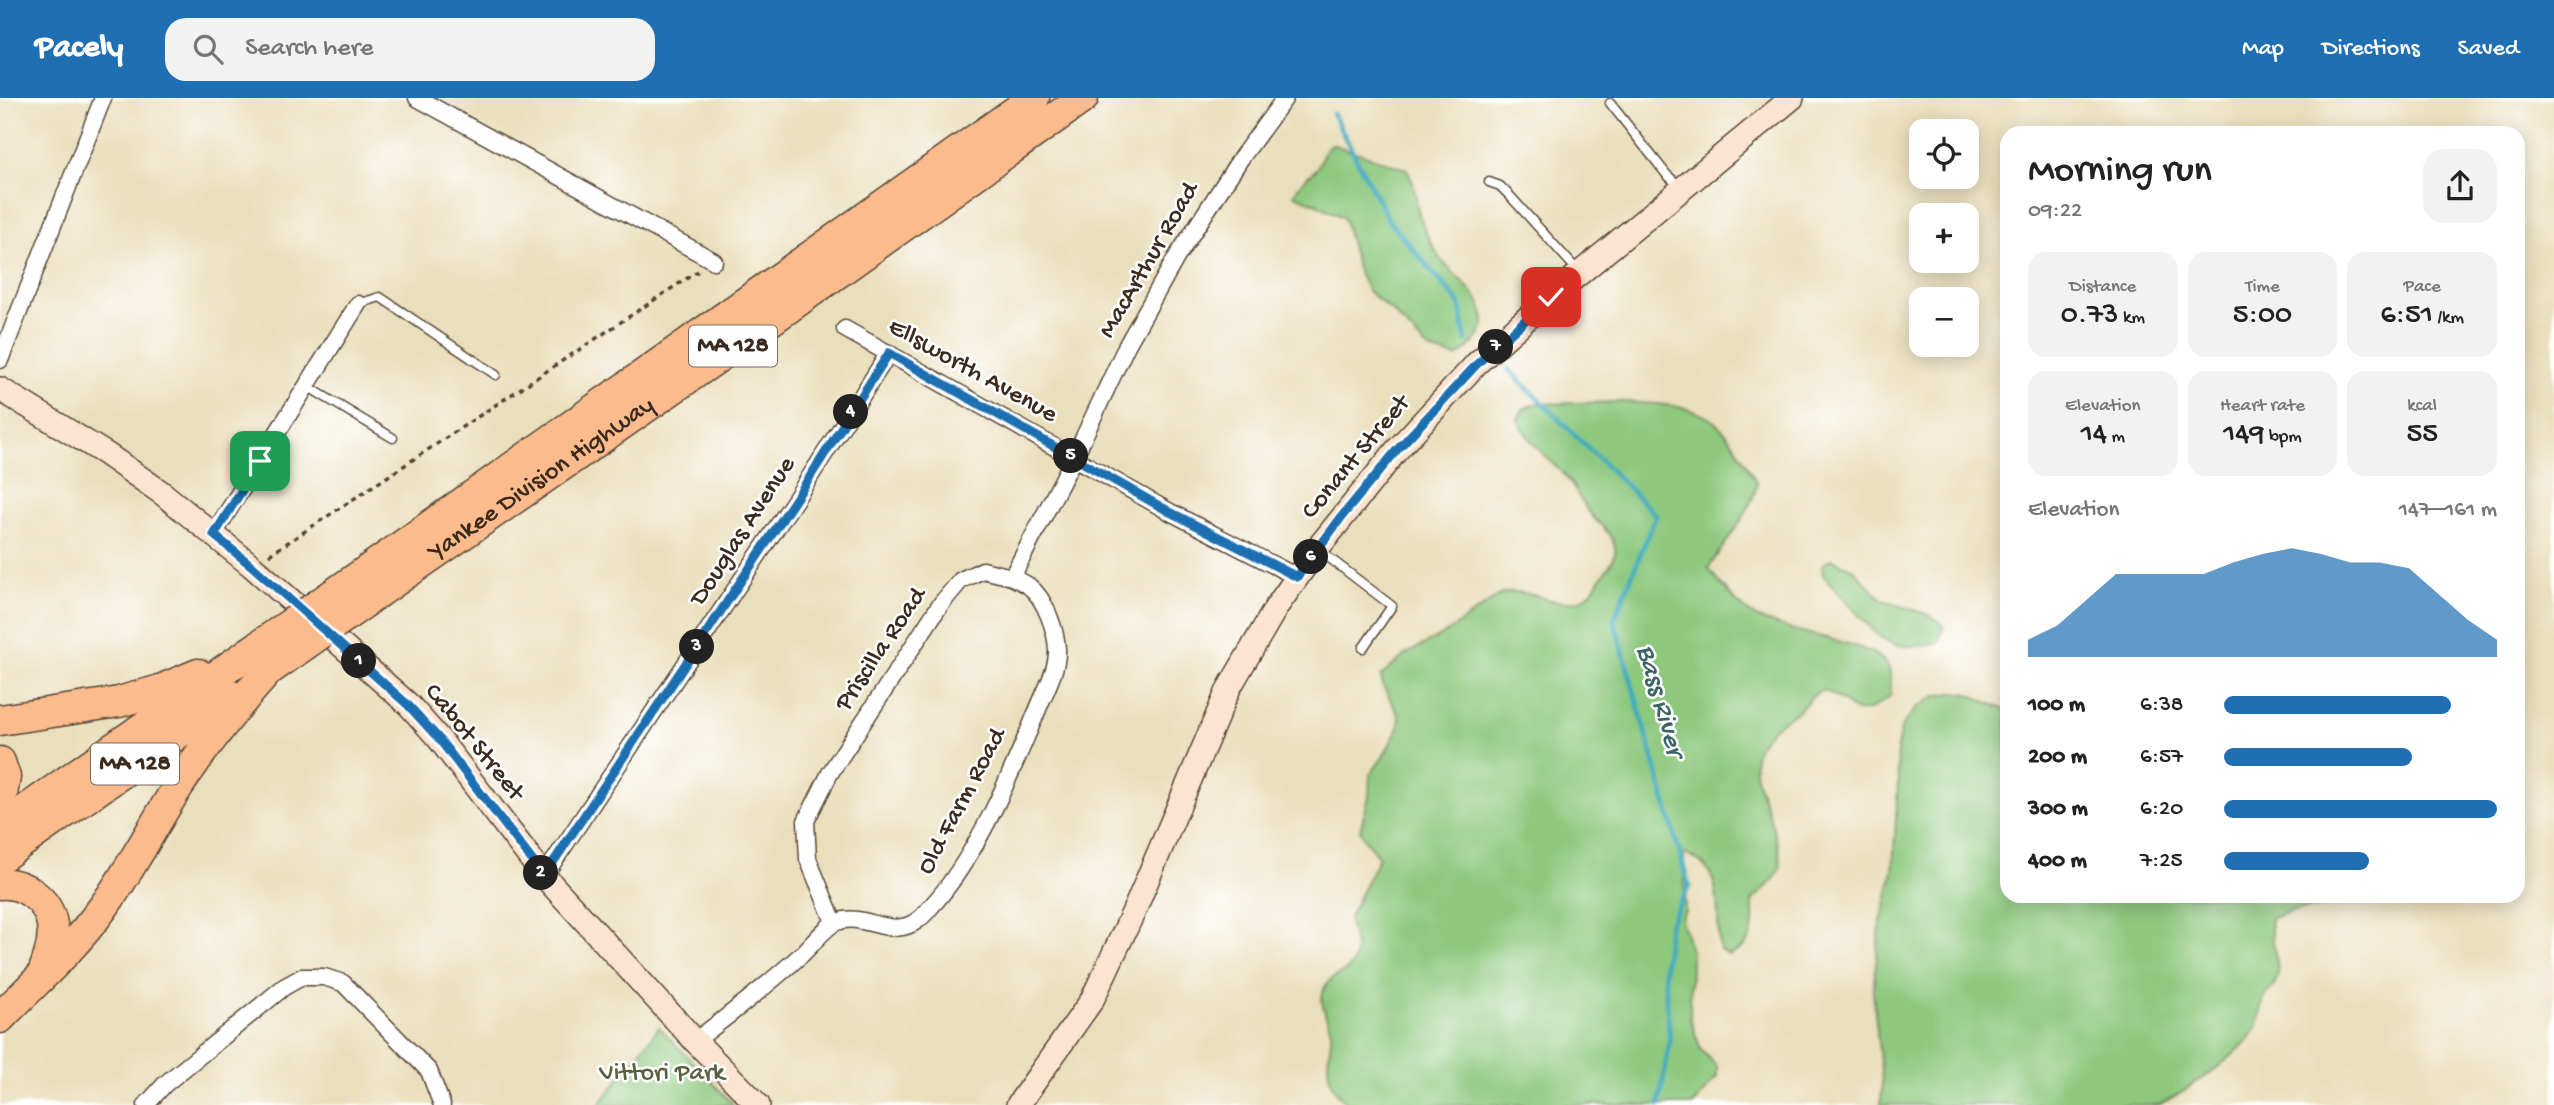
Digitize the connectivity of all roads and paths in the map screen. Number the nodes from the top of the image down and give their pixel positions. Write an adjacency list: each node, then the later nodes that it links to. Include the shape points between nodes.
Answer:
1 (103, 98): 15 (street)
2 (416, 98): 10 (street)
3 (1034, 98): 26 (highway, Yankee Division Highway / MA 128)
4 (1083, 98): 26 (highway, Yankee Division Highway / MA 128, via 756,331)
5 (1285, 98): 20 (street, MacArthur Road, via 1176,258 1127,345)
6 (1792, 98): 9 (main road, Conant Street)
7 (1611, 103): 9 (lane)
8 (1489, 182): 11 (lane, via 1500,186)
9 (1682, 188): 11 (main road, Conant Street)
10 (715, 261): 23 (path)
11 (1580, 273): 22 (main road, Conant Street, via 1478,363 1396,451)
12 (358, 304): 16 (lane, via 380,297); 17 (street)
13 (845, 328): 14 (street, Ellsworth Avenue)
14 (889, 353): 20 (street, Ellsworth Avenue); 34 (street, Douglas Avenue)
15 (0, 360)
16 (496, 376)
17 (307, 386): 19 (lane); 21 (street)
18 (0, 389): 21 (main road, Cabot Street, via 135,473)
19 (393, 438)
20 (1074, 458): 24 (street); 25 (street, Ellsworth Avenue)
21 (214, 535): 23 (main road, Cabot Street)
22 (1317, 549): 25 (main road, Conant Street); 27 (lane, via 1392,606)
23 (252, 566): 34 (main road, Cabot Street, via 426,723)
24 (1012, 577): 36 (street, Priscilla Road, via 983,570 961,580 940,605 812,805 806,821 808,859); 36 (street, Old Farm Road, via 1031,587 1044,606 1057,650 1053,673 1015,765 967,856 919,920 890,929 848,920)
25 (1297, 577): 43 (main road, Conant Street, via 1229,688 1092,1000)
26 (371, 582): 28 (highway, Yankee Division Highway / MA 128, bridge)
27 (1363, 648)
28 (259, 661): 29 (highway, via 119,702); 32 (highway, Yankee Division Highway / MA 128); 33 (highway, Yankee Division Highway / MA 128); 37 (highway, via 104,907)
29 (0, 720)
30 (0, 762): 31 (highway, via 5,777)
31 (0, 807)
32 (0, 828)
33 (0, 858)
34 (544, 876): 39 (main road, Cabot Street)
35 (0, 884): 37 (highway, via 36,895 46,908 52,943)
36 (835, 922): 39 (street, via 761,990)
37 (42, 974): 38 (highway)
38 (0, 1018)
39 (695, 1041): 42 (main road, Cabot Street)
40 (146, 1105): 41 (street, via 165,1084 302,977 343,983 429,1071)
41 (442, 1105)
42 (758, 1105)
43 (1018, 1105)

